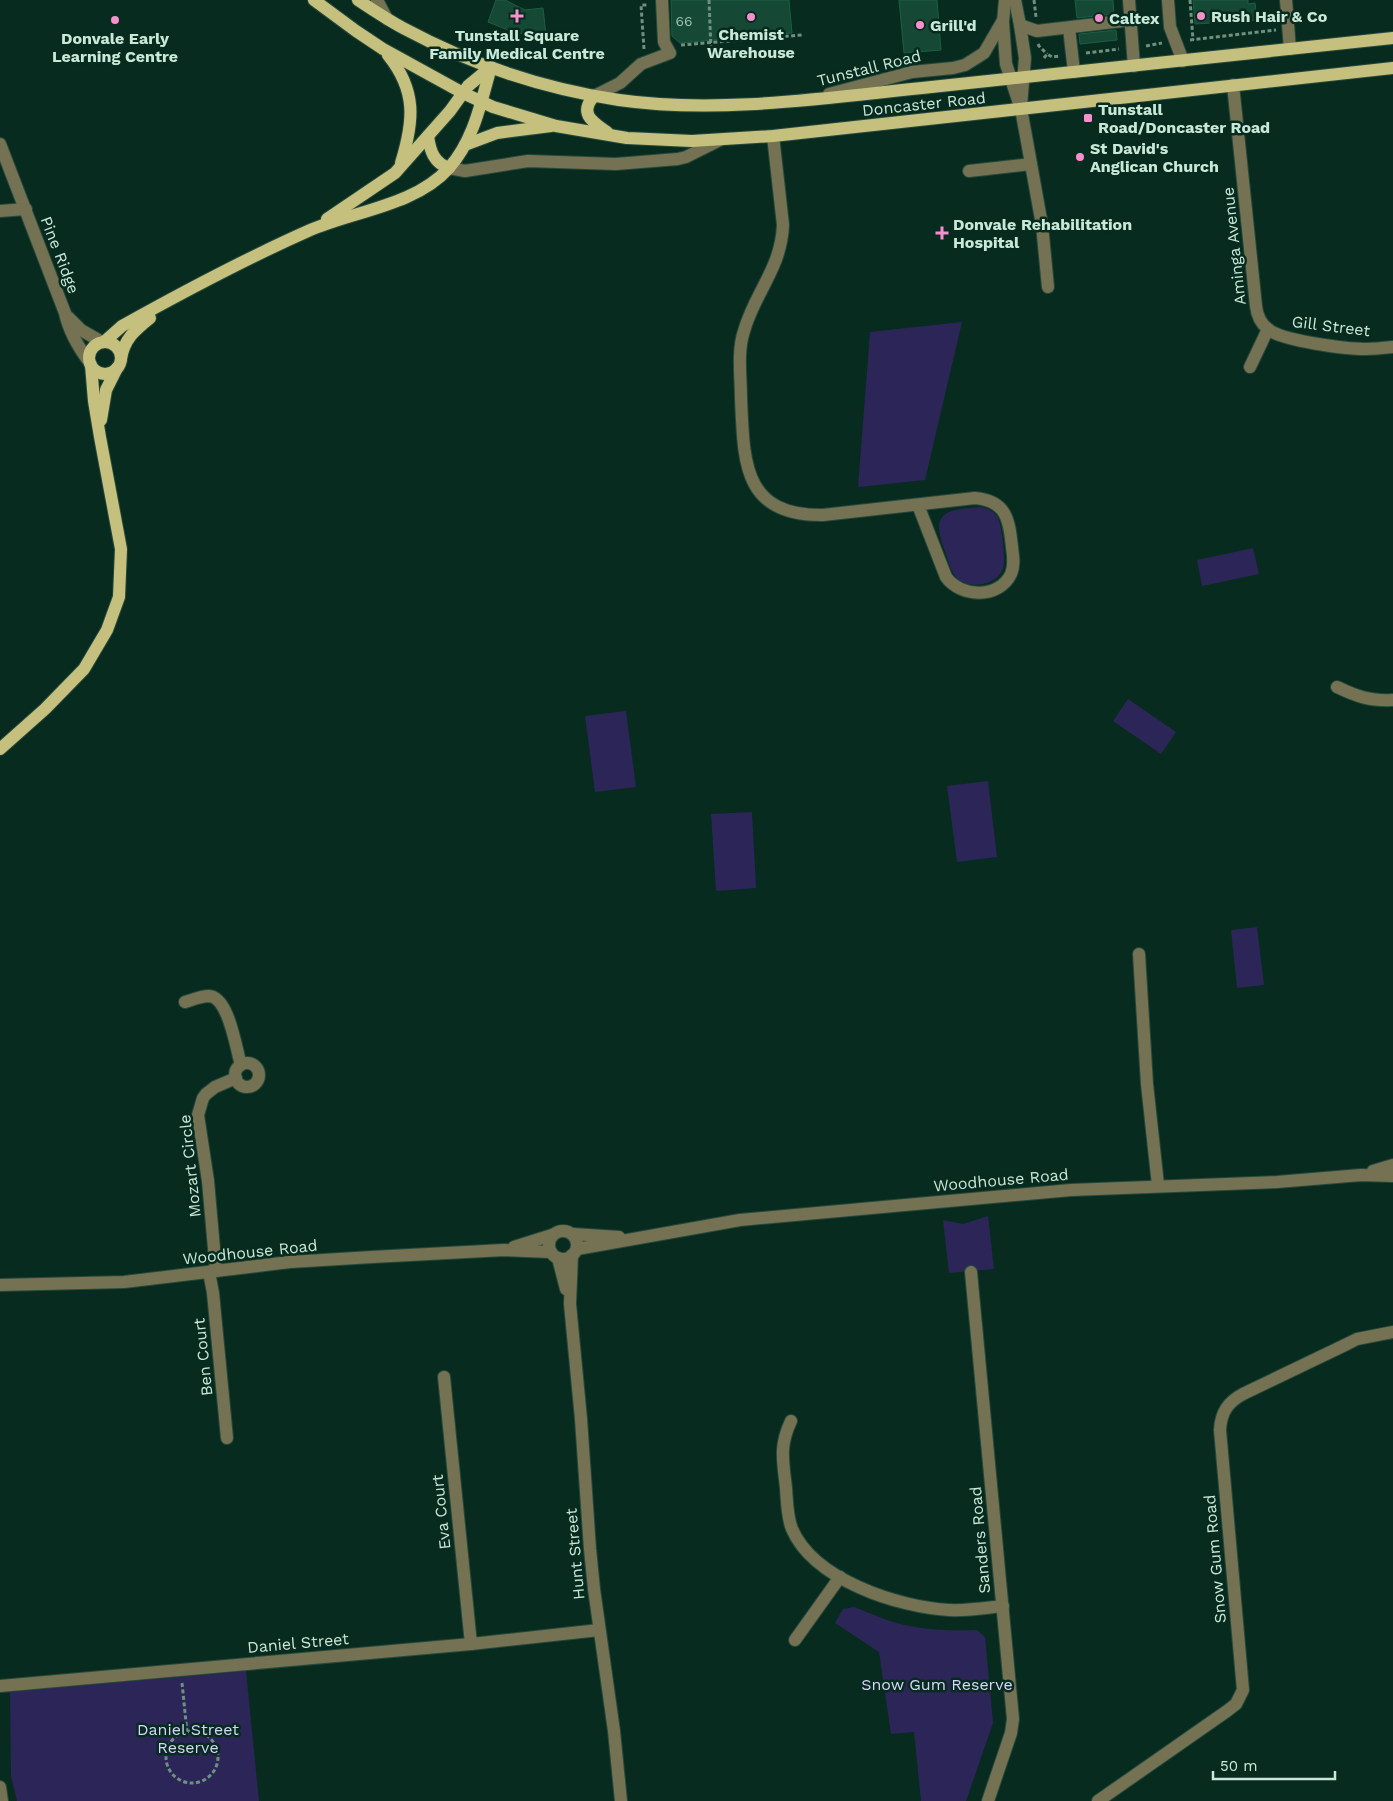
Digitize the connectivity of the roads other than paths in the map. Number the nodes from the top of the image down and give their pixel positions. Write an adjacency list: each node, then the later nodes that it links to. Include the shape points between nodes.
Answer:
1 (314, 0): 17 (main road)
2 (358, 0): 10 (main road, Doncaster Road)
3 (377, 0): 10 (street)
4 (1005, 0): 12 (street, Tunstall Road)
5 (1015, 0): 13 (street)
6 (1129, 0): 11 (street)
7 (1168, 0): 18 (street, via 1170,26)
8 (1286, 0): 16 (street)
9 (657, 2): 27 (street, via 668,50 641,64 620,83)
10 (387, 19): 20 (main road, Doncaster Road, via 463,57)
11 (1131, 20): 14 (street); 19 (street)
12 (1003, 22): 24 (street, Tunstall Road); 28 (street, Tunstall Road, via 984,53 965,65 912,72)
13 (1020, 25): 14 (street, via 1038,31); 23 (street)
14 (1069, 28): 22 (street)
15 (1393, 38): 16 (main road, Doncaster Road)
16 (1290, 49): 18 (main road, Doncaster Road)
17 (383, 50): 26 (main road, Doncaster Road); 39 (main road, via 402,74 410,98 410,124)
18 (1183, 61): 19 (main road, Doncaster Road)
19 (1134, 66): 22 (main road, Doncaster Road)
20 (491, 67): 26 (main road); 27 (main road, Doncaster Road); 29 (main road)
21 (1393, 68): 25 (main road, Doncaster Road)
22 (1074, 72): 23 (main road, Doncaster Road)
23 (1024, 77): 24 (main road, Doncaster Road); 30 (street)
24 (1010, 79): 28 (main road, Doncaster Road); 30 (street, Tunstall Road)
25 (1233, 85): 30 (main road, Doncaster Road); 48 (street, Aminga Avenue, via 1256,306 1259,319)
26 (463, 93): 29 (main road, Doncaster Road); 32 (main road)
27 (594, 96): 28 (main road, Doncaster Road, via 694,105); 33 (main road, via 588,105 588,115)
28 (812, 99)
29 (480, 102): 31 (main road, Doncaster Road); 37 (main road)
30 (1020, 110): 34 (main road, Doncaster Road); 38 (street)
31 (556, 126): 33 (main road, Doncaster Road); 37 (main road, via 497,133)
32 (428, 136): 39 (main road); 40 (main road, via 434,158)
33 (612, 136): 35 (main road, Doncaster Road)
34 (773, 136): 35 (main road, Doncaster Road); 55 (street, via 783,238 774,266 748,318 740,348 743,448 748,471 768,501 779,508 807,515)
35 (720, 140): 40 (street, via 678,159 616,164 534,161 465,171)
36 (0, 144): 42 (street, Pine Ridge)
37 (465, 145): 40 (main road)
38 (1032, 164): 41 (street); 45 (street)
39 (400, 168): 44 (main road)
40 (449, 168): 44 (main road, via 417,192)
41 (969, 171)
42 (26, 209): 43 (street, Pine Ridge); 47 (street, Pine Ridge)
43 (0, 211)
44 (310, 230): 46 (main road)
45 (1048, 287)
46 (172, 300): 49 (main road, via 122,326); 51 (main road, via 132,334)
47 (65, 313): 49 (street, Pine Ridge, via 77,328); 52 (street, Pine Ridge, via 72,336)
48 (1268, 329): 50 (street, Gill Street, via 1281,337 1351,348); 53 (street)
49 (103, 342): 51 (main road, via 118,349); 52 (main road, via 91,351)
50 (1393, 347)
51 (119, 363): 52 (main road, via 111,373 104,374); 54 (main road, via 106,390)
52 (90, 364): 54 (main road)
53 (1250, 367)
54 (100, 438): 58 (main road, via 121,549 118,597 107,630 84,670)
55 (918, 505): 55 (street, via 975,498 996,504 1010,528 1014,565 1008,580 993,590 973,593 964,592 950,583)
56 (1337, 687): 57 (street, via 1368,700)
57 (1393, 700)
58 (0, 749)
59 (1139, 954): 66 (street)
60 (186, 1002): 61 (street, via 207,996 220,1003)
61 (241, 1065): 62 (street); 62 (street, via 248,1063 256,1067 258,1079 247,1086)
62 (236, 1078): 73 (street, Mozart Circle, via 206,1094 198,1115 208,1181)
63 (1393, 1165): 64 (street, Woodhouse Road)
64 (1361, 1175): 65 (street, Woodhouse Road); 66 (street, Woodhouse Road)
65 (1393, 1176)
66 (1158, 1186): 69 (street, Woodhouse Road, via 1070,1190 762,1218)
67 (573, 1234): 68 (street, via 562,1230); 69 (street, Woodhouse Road); 71 (street, via 577,1241)
68 (552, 1235): 70 (street, Woodhouse Road); 72 (street, via 549,1243)
69 (647, 1237): 71 (street, Woodhouse Road)
70 (504, 1250): 72 (street, Woodhouse Road); 73 (street, Woodhouse Road, via 290,1262)
71 (574, 1252): 72 (street, via 565,1259); 76 (street, Hunt Street)
72 (555, 1255): 76 (street, Hunt Street)
73 (213, 1272): 75 (street, Woodhouse Road, via 124,1282); 82 (street, Ben Court)
74 (971, 1272): 84 (street, Sanders Road)
75 (0, 1285)
76 (570, 1304): 85 (street, Hunt Street, via 590,1549)
77 (1393, 1332): 78 (street, Snow Gum Road)
78 (1374, 1336): 79 (street, Snow Gum Road); 93 (street, Snow Gum Road, via 1351,1342 1243,1394 1224,1411 1220,1430 1243,1690 1236,1704 1227,1711)
79 (1393, 1338)
80 (444, 1377): 87 (street, Eva Court)
81 (791, 1421): 83 (street, via 783,1447 787,1508 792,1529 813,1557)
82 (227, 1438)
83 (840, 1577): 84 (street, via 872,1593 908,1604 950,1610); 86 (street)
84 (1003, 1606): 92 (street, Sanders Road, via 1013,1726)
85 (600, 1630): 87 (street, Daniel Street); 91 (street, Hunt Street)
86 (795, 1640)
87 (471, 1644): 88 (street, Daniel Street)
88 (0, 1686)
89 (0, 1787): 90 (street)
90 (2, 1801)
91 (621, 1801)
92 (988, 1801)
93 (1098, 1801)

